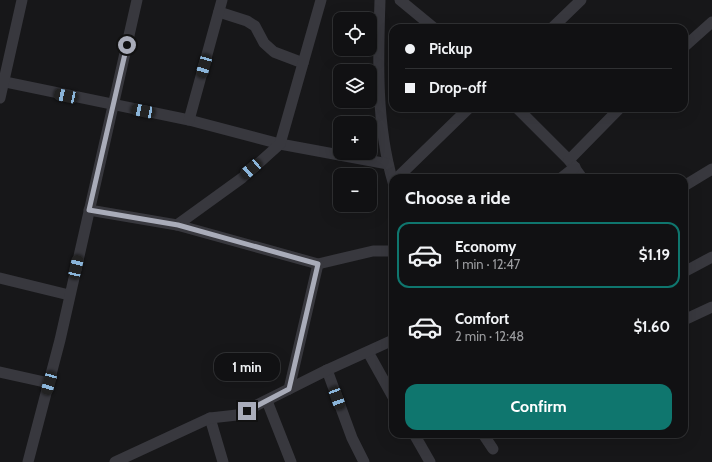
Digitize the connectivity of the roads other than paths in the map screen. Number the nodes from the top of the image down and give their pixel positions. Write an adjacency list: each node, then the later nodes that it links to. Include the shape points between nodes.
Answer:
1 (22, 0): 14 (street)
2 (137, 0): 16 (street)
3 (222, 0): 8 (street)
4 (321, 0): 13 (street)
5 (380, 0): 22 (street, via 378,67)
6 (400, 0): 10 (street)
7 (581, 0): 11 (street)
8 (219, 12): 13 (street, via 247,21 255,26 264,43 274,52); 20 (street)
9 (712, 22): 12 (street)
10 (429, 24)
11 (556, 24)
12 (688, 43)
13 (303, 63): 21 (street)
14 (2, 82): 15 (street); 16 (street)
15 (0, 98)
16 (113, 106): 20 (street); 30 (street)
17 (465, 112): 26 (street)
18 (521, 112): 23 (street)
19 (617, 112): 23 (street)
20 (188, 120): 21 (street)
21 (280, 144): 22 (street); 31 (street, via 242,178)
22 (388, 164): 25 (street)
23 (572, 164): 27 (street); 28 (street)
24 (712, 169): 29 (street)
25 (391, 174)
26 (401, 174)
27 (564, 174)
28 (579, 174)
29 (688, 184)
30 (89, 210): 31 (street); 37 (street)
31 (178, 225): 34 (street)
32 (389, 251): 34 (street, via 373,251)
33 (712, 257): 35 (street)
34 (318, 264): 45 (street)
35 (688, 270)
36 (0, 278): 37 (street)
37 (69, 295): 44 (street)
38 (712, 307): 39 (street)
39 (688, 318)
40 (389, 342): 41 (street)
41 (368, 352): 42 (street); 46 (street)
42 (327, 370): 45 (street); 56 (street, via 352,438)
43 (0, 372): 44 (street)
44 (49, 383): 52 (street)
45 (289, 389): 47 (street)
46 (389, 390)
47 (267, 401): 48 (street, via 237,415); 55 (street)
48 (210, 418): 53 (street); 54 (street)
49 (416, 438): 57 (street)
50 (486, 438): 51 (street)
51 (493, 449)
52 (28, 462)
53 (115, 462)
54 (223, 462)
55 (291, 462)
56 (364, 462)
57 (430, 462)

